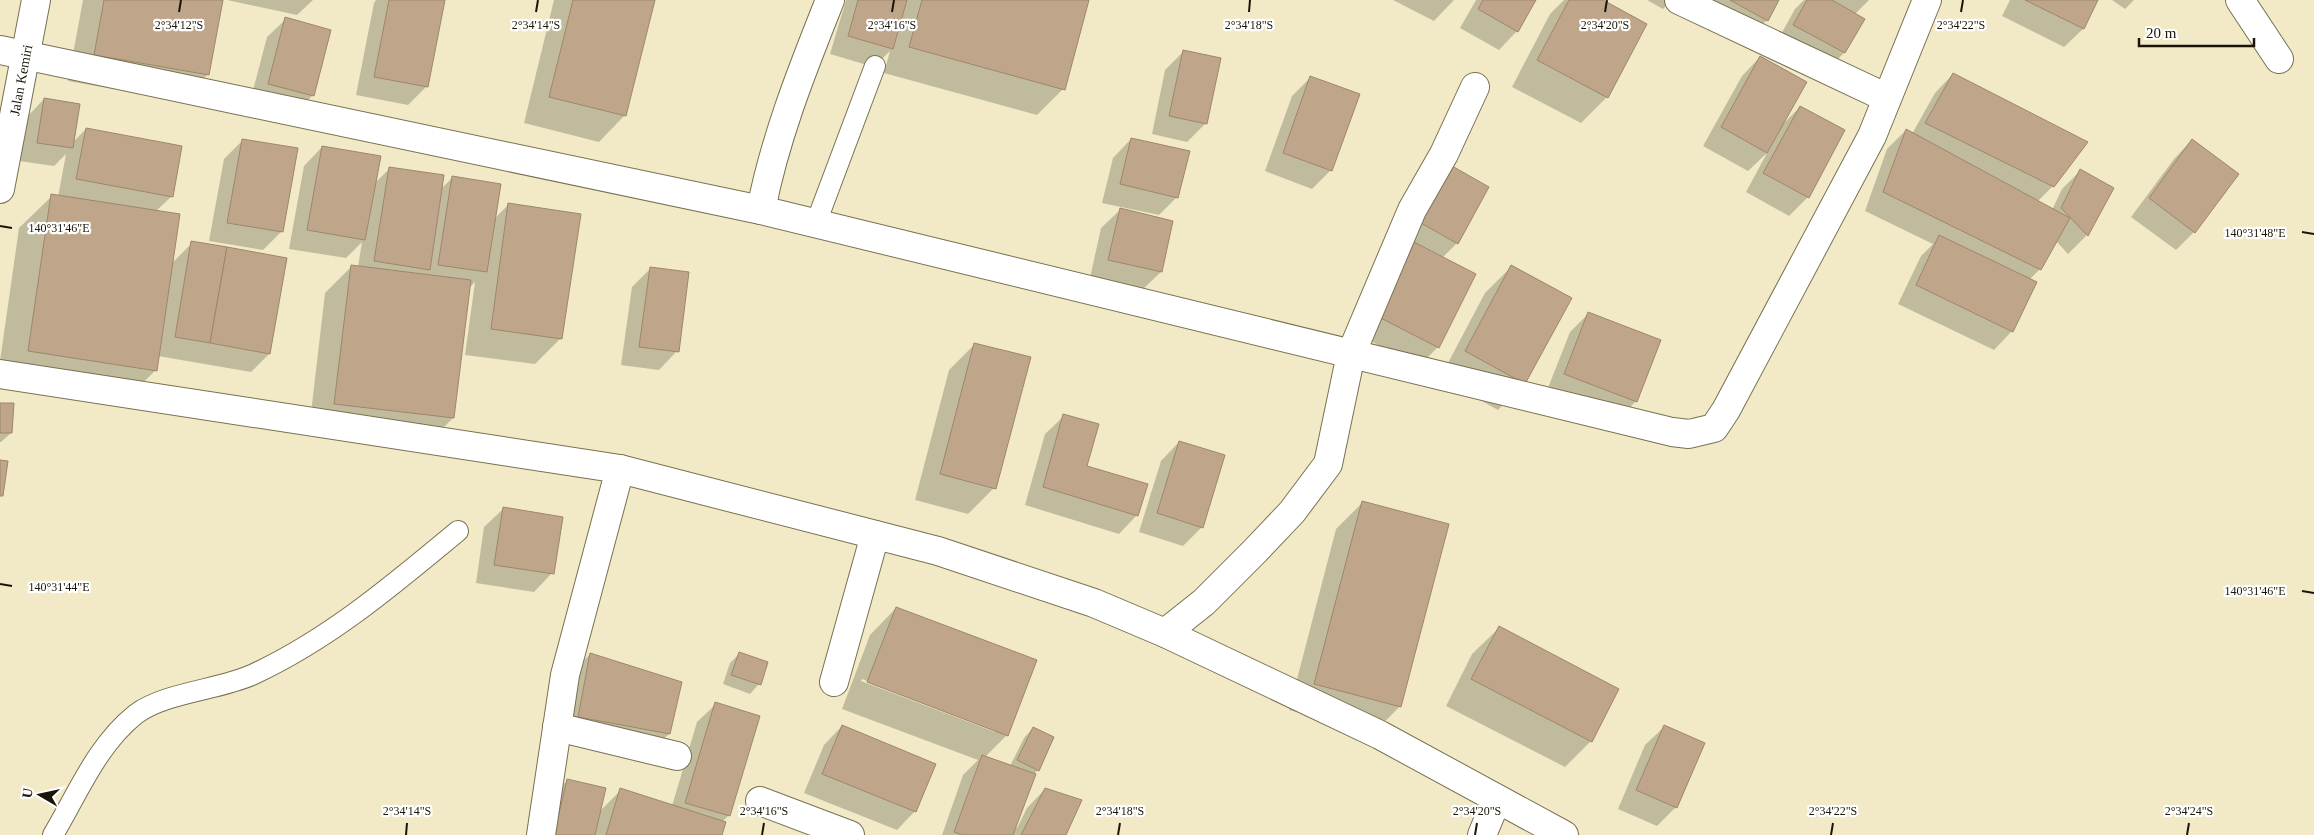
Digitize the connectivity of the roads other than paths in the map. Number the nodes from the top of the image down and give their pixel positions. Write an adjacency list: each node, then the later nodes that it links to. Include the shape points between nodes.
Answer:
1 (36, 0): 7 (main road, Jalan Kemiri)
2 (830, 0): 13 (main road, via 779,137)
3 (1679, 0): 11 (main road)
4 (1927, 0): 11 (main road)
5 (2240, 0): 8 (main road)
6 (0, 50): 7 (main road)
7 (26, 56): 12 (main road, Jalan Kemiri); 13 (main road)
8 (2278, 59)
9 (875, 66): 14 (lane)
10 (1475, 87): 15 (main road, via 1444,154 1412,210)
11 (1888, 98): 15 (main road, via 1867,145 1714,428 1689,434 1672,432)
12 (0, 189)
13 (761, 210): 14 (main road)
14 (816, 223): 15 (main road)
15 (1350, 354): 20 (main road, via 1328,464 1292,512 1204,602)
16 (0, 374): 17 (main road)
17 (620, 469): 19 (main road); 22 (main road, via 564,675)
18 (458, 531): 26 (lane, via 365,608 310,644 253,675 166,700 137,714 106,745 80,784)
19 (875, 535): 20 (main road, via 938,551 1085,600); 21 (main road)
20 (1165, 633): 24 (main road, via 1380,735)
21 (834, 682)
22 (557, 727): 23 (main road); 27 (main road)
23 (677, 756)
24 (1498, 799): 29 (main road); 30 (main road)
25 (760, 801): 28 (main road)
26 (53, 835)
27 (541, 835)
28 (850, 835)
29 (1482, 835)
30 (1564, 835)

